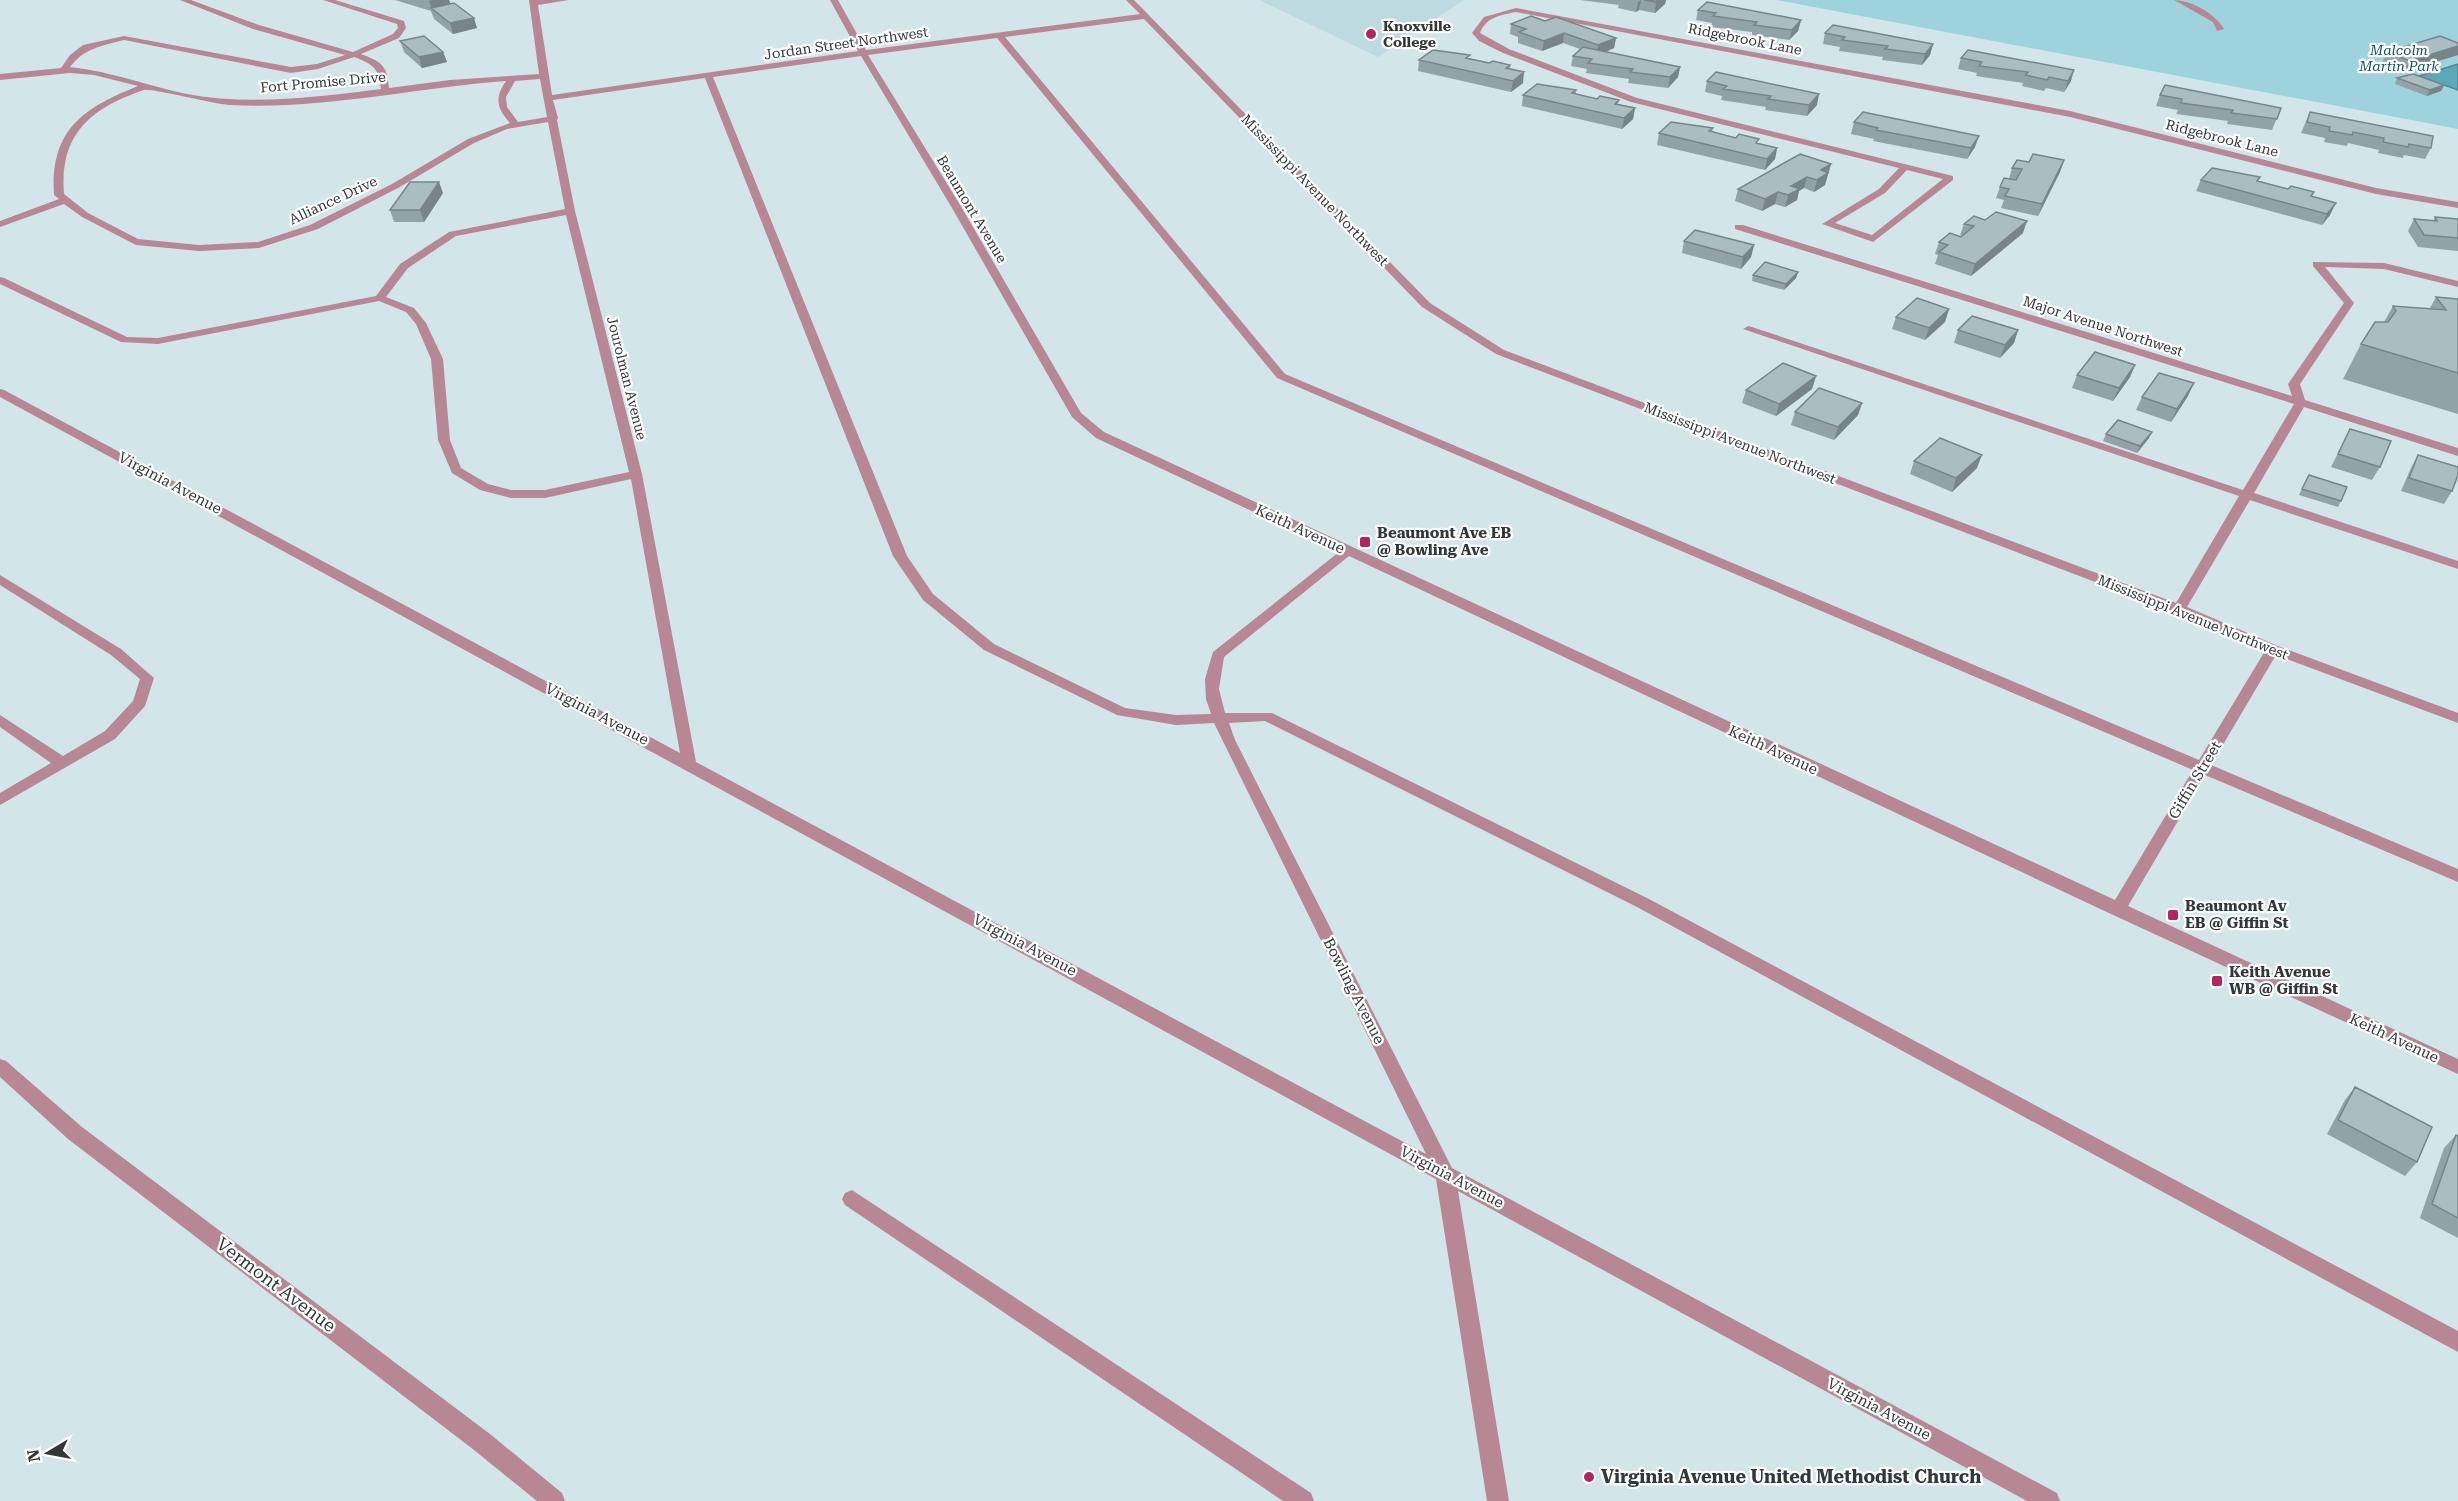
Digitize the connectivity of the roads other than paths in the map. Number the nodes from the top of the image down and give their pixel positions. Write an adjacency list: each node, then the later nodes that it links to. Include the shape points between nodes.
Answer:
1 (184, 0): 12 (street, via 256,27)
2 (327, 0): 12 (street, via 401,23 396,36)
3 (565, 0): 7 (street)
4 (834, 0): 11 (street, Beaumont Avenue)
5 (1130, 0): 8 (street, Mississippi Avenue Northwest)
6 (2178, 0): 9 (street, via 2216,21)
7 (534, 2): 14 (street, Jourolman Avenue)
8 (1146, 16): 10 (street, Jordan Street Northwest); 42 (street, Mississippi Avenue Northwest, via 1426,305 1500,352)
9 (2220, 29)
10 (1000, 36): 11 (street, Jordan Street Northwest); 49 (street, via 1281,376)
11 (863, 53): 15 (street, Jordan Street Northwest); 35 (street, Beaumont Avenue, via 1076,415)
12 (352, 54): 13 (street, via 308,69 291,70 124,38 86,47); 19 (street, via 378,64)
13 (64, 70): 16 (street, Fort Promise Drive); 18 (street, Fort Promise Drive, via 94,72)
14 (544, 76): 17 (street, Fort Promise Drive); 20 (street, Jourolman Avenue)
15 (708, 76): 20 (street, Jordan Street Northwest); 44 (street, via 900,556 928,597 989,647 1122,712 1176,720)
16 (0, 77)
17 (513, 78): 19 (street, Fort Promise Drive); 22 (street, via 502,91 500,103)
18 (144, 87): 19 (street, Fort Promise Drive, via 237,102 317,99); 24 (street, via 97,108 70,133 57,178 59,195)
19 (385, 90)
20 (550, 99): 21 (street, Jourolman Avenue)
21 (554, 118): 22 (street, Alliance Drive); 26 (street, Jourolman Avenue)
22 (515, 124): 24 (street, Alliance Drive, via 471,141 314,227 259,245 199,248 136,242 85,215)
23 (1905, 167): 23 (street, Ridgebrook Lane, via 1882,191 1827,224 1873,238 1950,178); 25 (street, Ridgebrook Lane, via 1634,100 1506,51 1482,39 1476,33 1478,26 1488,17 1516,10 2070,114 2376,191)
24 (66, 200): 27 (street)
25 (2458, 205)
26 (570, 211): 31 (street, via 453,234 404,266); 37 (street, Jourolman Avenue)
27 (0, 224)
28 (1739, 226): 34 (street, Major Avenue Northwest)
29 (0, 280): 31 (street, via 125,340 158,341)
30 (2458, 284): 34 (street, via 2384,266 2317,264 2349,303 2294,384)
31 (380, 298): 37 (street, via 410,310 421,323 437,359 444,440 456,470 484,487 512,494 545,494)
32 (1748, 329): 38 (street)
33 (0, 392): 48 (street, Virginia Avenue)
34 (2300, 404): 36 (street, Major Avenue Northwest); 38 (street)
35 (1091, 428): 39 (street, Keith Avenue)
36 (2458, 452)
37 (636, 474): 48 (street, Jourolman Avenue)
38 (2246, 495): 40 (street); 42 (street)
39 (1348, 551): 44 (street, Bowling Avenue, via 1218,655 1210,676); 52 (street, Keith Avenue)
40 (2458, 565)
41 (0, 579): 47 (street, via 116,652 147,678 140,703 110,735)
42 (2179, 609): 43 (street, Mississippi Avenue Northwest)
43 (2273, 649): 45 (street, Mississippi Avenue Northwest); 49 (street, Giffin Street)
44 (1220, 717): 55 (street, Bowling Avenue, via 1228,740); 57 (street, via 1267,716 1644,903)
45 (2458, 718)
46 (0, 720): 47 (street)
47 (62, 763): 50 (street)
48 (689, 763): 55 (street, Virginia Avenue)
49 (2202, 768): 51 (street); 52 (street, Giffin Street)
50 (0, 800)
51 (2458, 876)
52 (2116, 910): 54 (street, Keith Avenue)
53 (0, 1066): 58 (street, Vermont Avenue, via 75,1133 483,1442)
54 (2458, 1067)
55 (1445, 1173): 60 (street, Bowling Avenue); 61 (street, Virginia Avenue)
56 (852, 1199): 59 (street)
57 (2458, 1342)
58 (554, 1501)
59 (1303, 1501)
60 (1498, 1501)
61 (2049, 1501)

